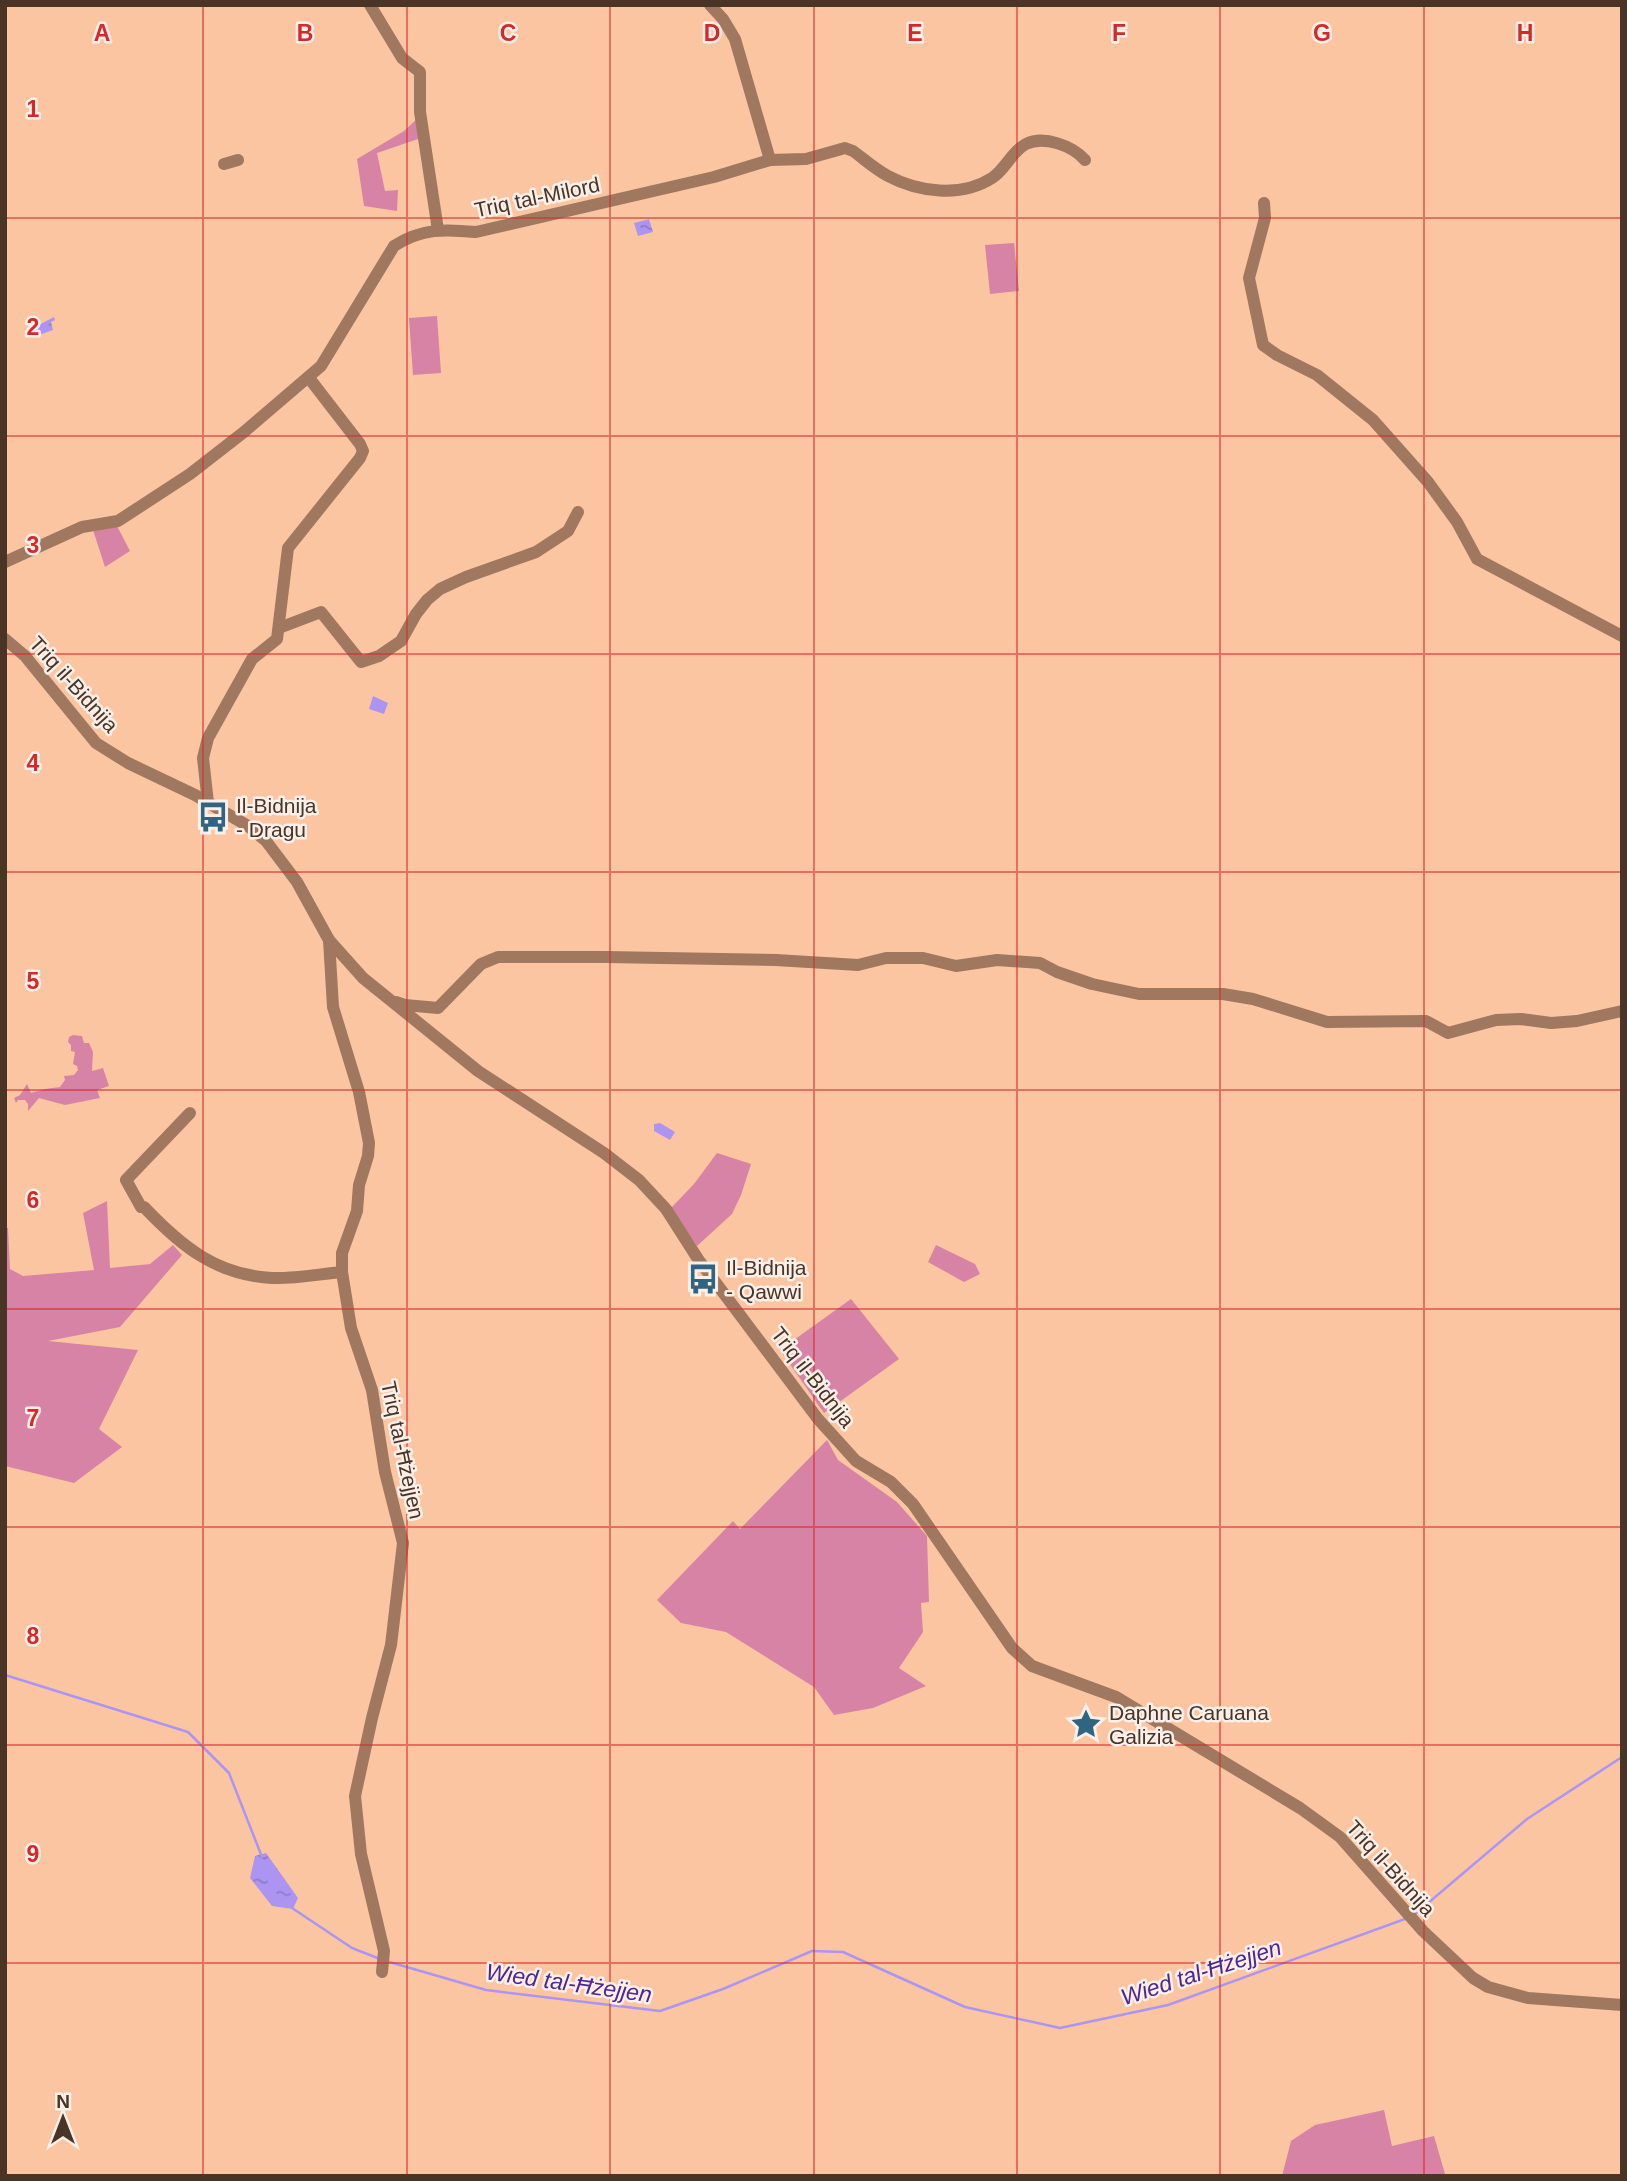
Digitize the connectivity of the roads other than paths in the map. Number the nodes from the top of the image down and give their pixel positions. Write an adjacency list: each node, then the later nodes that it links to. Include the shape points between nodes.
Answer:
1 (370, 5): 8 (street, via 402,58 420,72 420,112)
2 (710, 5): 4 (street, via 735,39)
3 (238, 160): 6 (street)
4 (769, 160): 5 (street, Triq tal-Milord, via 806,159 848,149 891,177 930,190 950,191 994,177 1028,143 1065,146); 8 (street, Triq tal-Milord, via 477,232)
5 (1086, 160)
6 (224, 164)
7 (1264, 203): 13 (street, via 1265,218 1249,278 1264,345 1317,375 1373,419 1428,482 1477,559)
8 (438, 230): 9 (street, Triq tal-Milord, via 394,246 321,366)
9 (309, 378): 11 (street, Triq tal-Milord, via 190,474 118,521 82,527); 12 (street, via 363,451 288,548)
10 (578, 512): 12 (street, via 568,531 536,552 440,589 416,614 401,641 379,656 361,662 321,612)
11 (5, 562)
12 (279, 628): 15 (street, via 278,639 252,659 208,738 203,758)
13 (1622, 636)
14 (5, 639): 15 (street, Triq il-Bidnija, via 25,656 96,743)
15 (208, 803): 16 (street, Triq il-Bidnija, via 266,841 297,882)
16 (329, 940): 17 (street, Triq il-Bidnija); 20 (street, Triq tal-Ħżejjen, via 333,1006 359,1091 369,1143 357,1211 342,1253)
17 (389, 999): 18 (street, via 438,1008 481,964 498,957 858,965 886,958 923,958 956,965 997,960 1040,964 1092,985 1139,994 1223,994 1327,1023 1426,1021 1448,1033 1496,1020 1551,1023); 22 (street, Triq il-Bidnija, via 478,1071 639,1180 666,1209 818,1419 856,1461 891,1482 912,1504 1012,1648 1032,1666 1116,1697 1300,1808 1340,1837 1423,1931 1488,1987 1528,1998)
18 (1622, 1011)
19 (190, 1113): 20 (street, via 126,1180 141,1207 197,1255 232,1270 275,1278)
20 (342, 1272): 21 (street, Triq tal-Ħżejjen, via 351,1328 372,1390 402,1543 391,1645 355,1796 361,1854 384,1951)
21 (382, 1972)
22 (1622, 2005)

